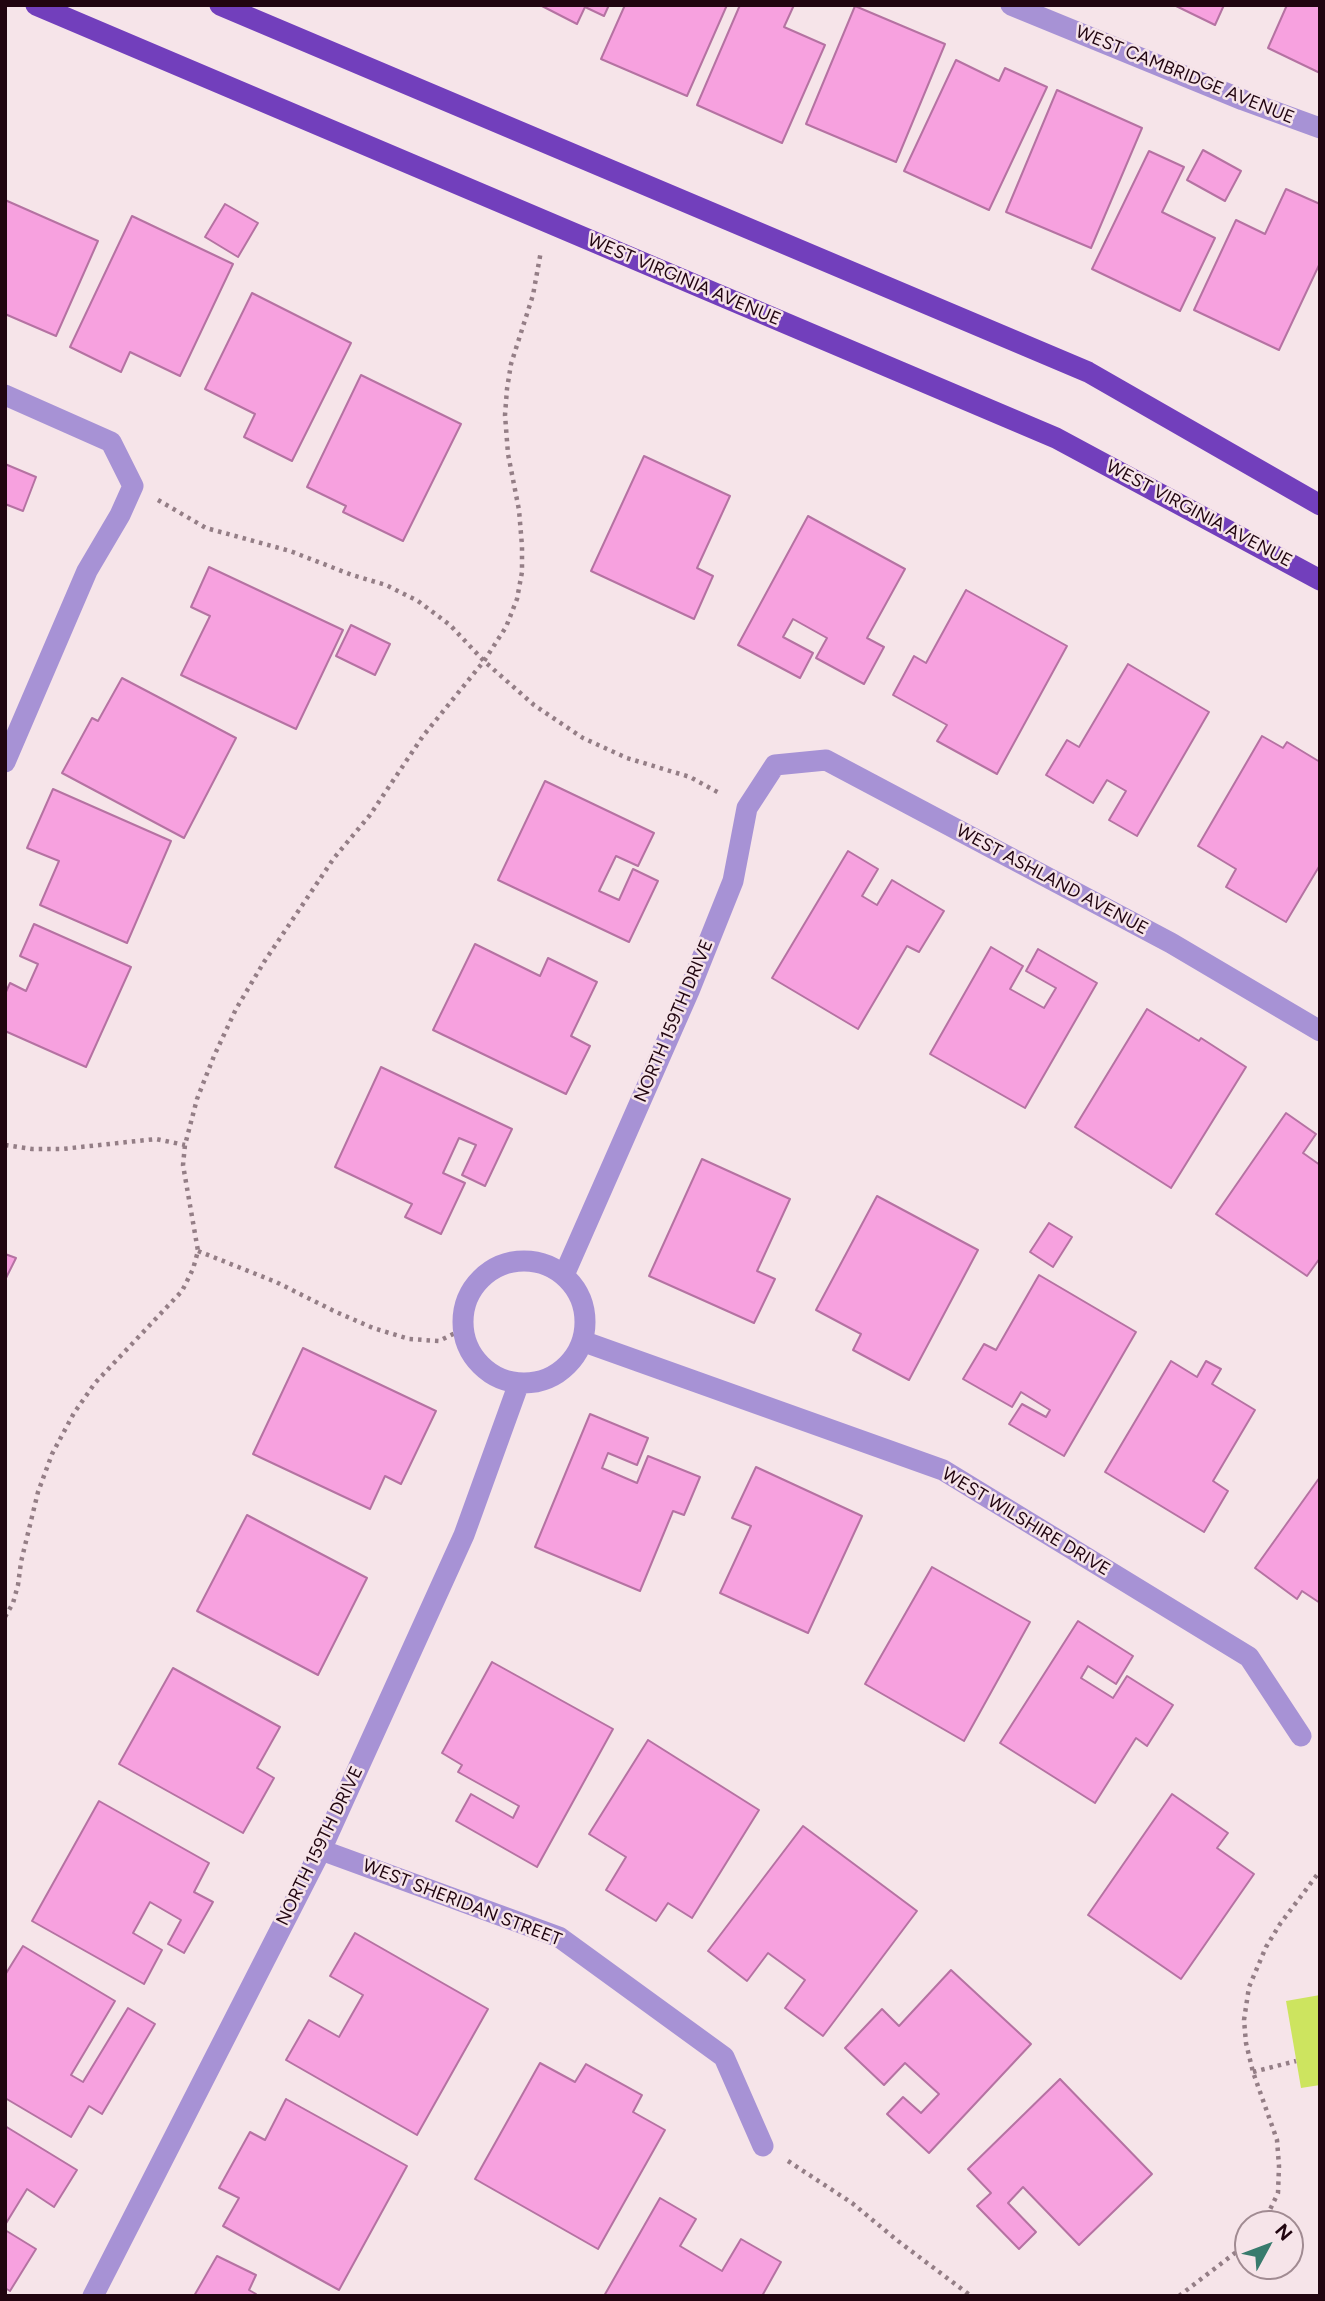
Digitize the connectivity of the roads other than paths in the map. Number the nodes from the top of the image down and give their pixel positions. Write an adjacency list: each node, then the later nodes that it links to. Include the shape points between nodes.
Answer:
1 (36, 5): 7 (main road, WEST VIRGINIA AVENUE, via 1056,438)
2 (220, 5): 6 (main road, via 1088,372)
3 (1011, 5): 4 (street, WEST CAMBRIDGE AVENUE)
4 (1320, 128)
5 (5, 395): 8 (street, via 111,442 133,486 87,571)
6 (1320, 505)
7 (1320, 580)
8 (5, 762)
9 (775, 765): 10 (street, WEST ASHLAND AVENUE, via 826,760 1171,943); 11 (street, NORTH 159TH DRIVE, via 747,808 733,881)
10 (1320, 1031)
11 (564, 1275): 12 (street, via 583,1305); 13 (street, via 545,1264 505,1263 486,1273 464,1308 463,1329 469,1349 498,1377)
12 (582, 1341): 13 (street, via 575,1356 551,1377); 14 (street, WEST WILSHIRE DRIVE, via 943,1470 1249,1657)
13 (519, 1383): 15 (street, NORTH 159TH DRIVE, via 464,1535)
14 (1301, 1736)
15 (321, 1850): 16 (street, WEST SHERIDAN STREET, via 559,1937 724,2057); 17 (street, NORTH 159TH DRIVE)
16 (763, 2146)
17 (93, 2296)

